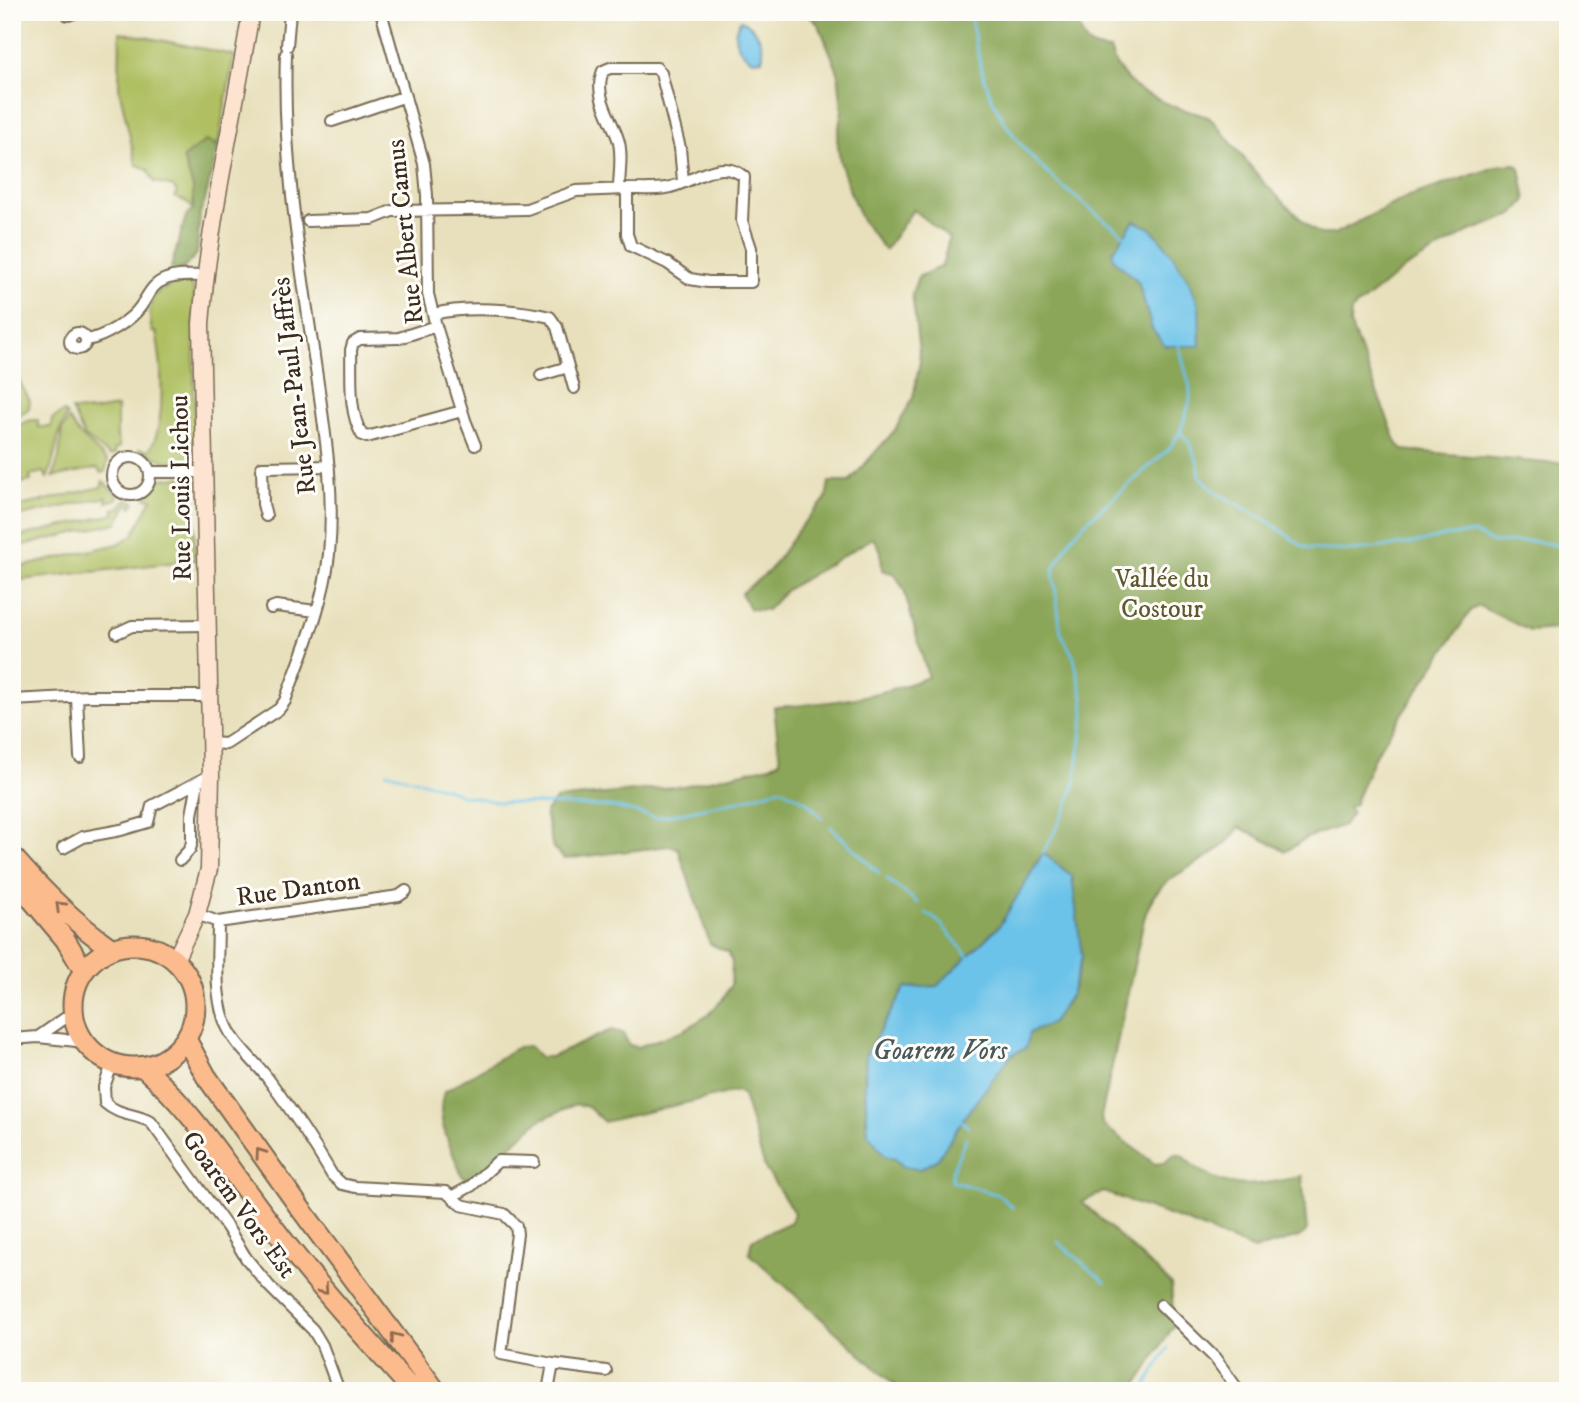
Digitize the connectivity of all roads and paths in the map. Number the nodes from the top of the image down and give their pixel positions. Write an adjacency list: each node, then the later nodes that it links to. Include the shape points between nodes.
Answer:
1 (251, 12): 10 (main road, Rue Louis Lichou)
2 (290, 12): 19 (street, Rue Jean-Paul Jaffrès, via 284,106 291,201)
3 (381, 12): 4 (street, Rue Albert Camus)
4 (406, 96): 5 (street); 8 (street, Rue Albert Camus, via 424,164)
5 (332, 121)
6 (683, 181): 7 (street, via 669,188); 7 (street, via 662,73 657,68 610,68 600,78 603,107 619,142); 7 (street, via 706,171 730,170 744,177 742,221 751,248 751,282 690,279 631,246)
7 (623, 189): 8 (street, via 576,191 527,209)
8 (427, 210): 9 (street, via 392,211 372,219); 11 (street, Rue Albert Camus, via 428,294)
9 (308, 221)
10 (204, 276): 13 (street, via 164,279 123,323); 21 (main road, Rue Louis Lichou)
11 (434, 314): 12 (street, Rue Albert Camus); 14 (street, via 498,311 550,317)
12 (436, 326): 17 (street, Rue Albert Camus); 17 (street, via 399,338 353,343 352,406 359,431 367,437)
13 (87, 340)
14 (568, 367): 15 (street); 16 (street)
15 (541, 375)
16 (574, 388)
17 (462, 411): 18 (street, Rue Albert Camus)
18 (475, 445)
19 (329, 466): 22 (street, via 262,467); 24 (street, Rue Jean-Paul Jaffrès, via 329,557)
20 (150, 472): 21 (street)
21 (203, 472): 25 (main road, Rue Louis Lichou)
22 (266, 516)
23 (271, 608): 24 (street)
24 (317, 611): 30 (street, Rue Jean-Paul Jaffrès, via 279,709 226,744)
25 (207, 625): 26 (street, via 132,626); 27 (main road, Rue Louis Lichou)
26 (117, 633)
27 (209, 696): 28 (street); 30 (main road, Rue Louis Lichou)
28 (76, 698): 29 (street); 31 (street)
29 (12, 700)
30 (210, 744): 32 (main road, Rue Louis Lichou)
31 (80, 757)
32 (204, 779): 33 (street, via 152,806 148,822 83,836); 35 (street, via 192,815 190,849); 38 (main road, Rue Louis Lichou, via 209,869)
33 (63, 848)
34 (12, 856): 40 (highway, one-way to 34, via 54,901)
35 (180, 860)
36 (12, 876): 42 (highway, via 65,939)
37 (406, 891): 39 (street, Rue Danton, via 399,896)
38 (197, 914): 39 (street, Rue Danton); 41 (main road, Rue Louis Lichou)
39 (218, 922): 51 (street, via 219,994 228,1030 267,1077 331,1175 355,1187 433,1190)
40 (112, 949): 41 (highway, via 145,946); 42 (highway)
41 (174, 960): 46 (highway, via 190,981 195,1006)
42 (84, 971): 43 (highway)
43 (74, 1012): 44 (street); 47 (highway)
44 (38, 1037): 45 (street); 47 (street)
45 (12, 1039)
46 (186, 1039): 49 (highway, via 162,1060); 57 (highway, one-way to 46, via 284,1186 206,1076)
47 (86, 1042): 48 (highway)
48 (113, 1062): 49 (highway); 55 (street, Goarem Vors Est, via 104,1087 105,1103 116,1113 151,1122 246,1258 313,1330)
49 (143, 1066): 56 (highway, one-way to 56, via 191,1114 305,1269)
50 (534, 1162): 51 (street, via 498,1161)
51 (453, 1196): 53 (street, via 461,1205 504,1214 516,1226 501,1354)
52 (1161, 1305): 59 (street, via 1215,1358)
53 (553, 1364): 54 (street); 58 (street)
54 (606, 1371)
55 (339, 1391)
56 (413, 1391)
57 (436, 1391)
58 (548, 1391)
59 (1239, 1391)

